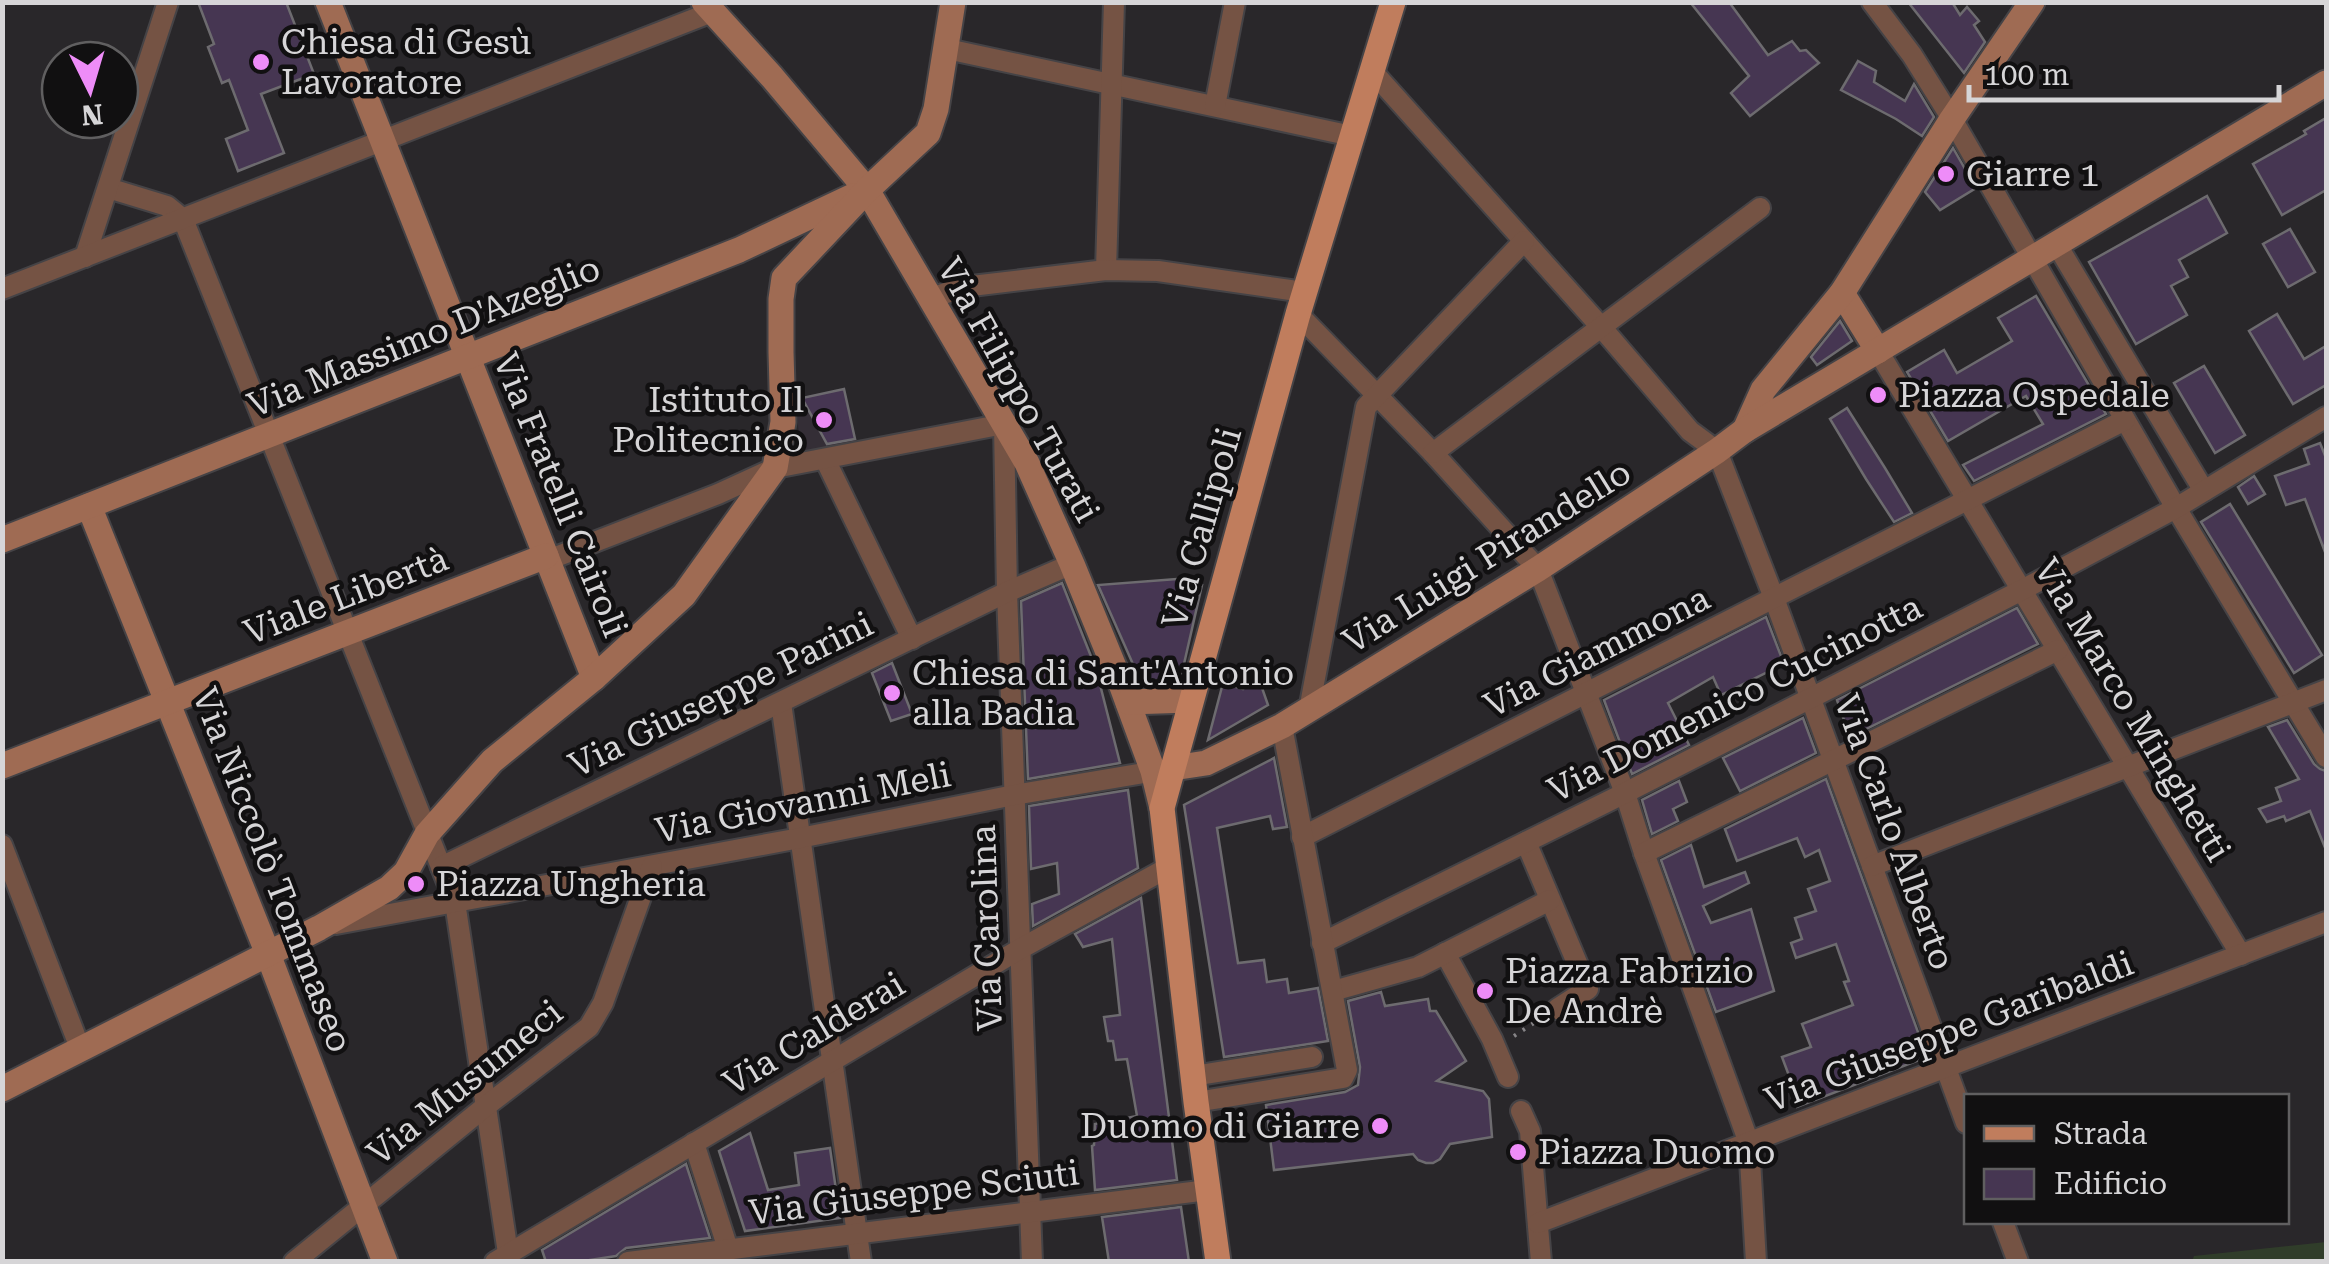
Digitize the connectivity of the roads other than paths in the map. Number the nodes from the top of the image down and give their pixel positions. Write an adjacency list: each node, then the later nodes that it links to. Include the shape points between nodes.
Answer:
1 (168, 2): 18 (street)
2 (328, 2): 17 (street, Via Fratelli Cairoli)
3 (953, 2): 10 (street)
4 (1114, 2): 13 (street)
5 (1235, 2): 14 (street)
6 (1393, 2): 11 (main road, Via Callipoli)
7 (1872, 2): 15 (street)
8 (2032, 2): 15 (street)
9 (708, 7): 17 (street); 19 (street, Via Filippo Turati)
10 (946, 49): 13 (street); 19 (street, via 928,133)
11 (1372, 71): 16 (main road, Via Callipoli); 22 (street)
12 (2326, 83): 23 (street, Via Luigi Pirandello)
13 (1112, 84): 14 (street); 27 (street)
14 (1216, 106): 16 (street)
15 (1952, 119): 26 (street); 30 (street)
16 (1352, 136): 32 (main road, Via Callipoli)
17 (382, 140): 21 (street); 35 (street, Via Fratelli Cairoli)
18 (108, 188): 21 (street, via 167,206); 25 (street)
19 (867, 190): 24 (street, Via Massimo D'Azeglio); 28 (street); 31 (street, Via Filippo Turati)
20 (1760, 208): 33 (street)
21 (183, 218): 25 (street); 41 (street)
22 (1524, 240): 33 (street); 36 (street)
23 (2057, 245): 26 (street, Via Luigi Pirandello); 46 (street)
24 (739, 250): 28 (street, via 771,246 779,251); 35 (street, Via Massimo D'Azeglio)
25 (85, 258): 29 (street)
26 (2032, 260): 34 (street, Via Luigi Pirandello); 38 (street)
27 (1106, 270): 31 (street, via 963,286); 32 (street, via 1158,271)
28 (784, 278): 45 (street, via 783,422)
29 (2, 289)
30 (1842, 294): 34 (street); 40 (street, via 1763,390)
31 (929, 299): 39 (street, Via Filippo Turati)
32 (1301, 303): 36 (street); 67 (main road, Via Callipoli)
33 (1602, 328): 42 (street, via 1690,431); 43 (street)
34 (1883, 348): 40 (street, Via Luigi Pirandello); 48 (street, Via Marco Minghetti)
35 (468, 356): 41 (street, Via Massimo D'Azeglio); 53 (street, Via Fratelli Cairoli)
36 (1378, 396): 43 (street); 71 (street, via 1366,407)
37 (2326, 417): 46 (street, Via Domenico Cucinotta)
38 (2125, 420): 48 (street); 50 (street)
39 (1004, 424): 44 (street, Viale Libertà); 54 (street, Via Filippo Turati); 57 (street, Via Carolina)
40 (1744, 430): 42 (street, Via Luigi Pirandello)
41 (271, 436): 49 (street, Via Massimo D'Azeglio); 59 (street)
42 (1717, 451): 55 (street, Via Luigi Pirandello); 58 (street, Via Carlo Alberto)
43 (1433, 453): 55 (street)
44 (825, 459): 45 (street, Viale Libertà); 60 (street)
45 (775, 468): 47 (street, Viale Libertà); 51 (street)
46 (2204, 491): 50 (street, Via Domenico Cucinotta)
47 (718, 494): 51 (street); 53 (street, Viale Libertà)
48 (1968, 500): 56 (street, Via Marco Minghetti); 58 (street, Via Giammona)
49 (89, 506): 52 (street, Via Massimo D'Azeglio); 68 (street, Via Niccolò Tommaseo)
50 (2176, 508): 56 (street, Via Domenico Cucinotta); 70 (street)
51 (732, 531): 62 (street, via 684,595)
52 (2, 540)
53 (547, 558): 59 (street, Viale Libertà); 62 (street, Via Fratelli Cairoli)
54 (1072, 564): 57 (street, Via Giuseppe Parini); 64 (street, Via Filippo Turati)
55 (1538, 569): 65 (street); 71 (street, Via Luigi Pirandello)
56 (2022, 590): 61 (street, Via Marco Minghetti); 66 (street, Via Domenico Cucinotta)
57 (1007, 592): 60 (street, Via Giuseppe Parini); 79 (street, Via Carolina)
58 (1774, 598): 65 (street, Via Giammona); 66 (street, Via Carlo Alberto)
59 (347, 632): 68 (street, Viale Libertà); 80 (street)
60 (912, 639): 69 (street, Via Giuseppe Parini)
61 (2058, 650): 74 (street); 76 (street, Via Marco Minghetti)
62 (594, 678): 80 (street, via 492,761 445,814)
63 (2326, 690): 70 (street)
64 (1125, 693): 67 (street); 77 (street, Via Filippo Turati)
65 (1587, 693): 78 (street); 81 (street, Via Giammona)
66 (1810, 697): 74 (street, Via Carlo Alberto); 78 (street, Via Domenico Cucinotta)
67 (1190, 700): 77 (main road, Via Callipoli)
68 (169, 702): 75 (street, Viale Libertà); 97 (street, Via Niccolò Tommaseo)
69 (781, 703): 82 (street); 88 (street, Via Giuseppe Parini)
70 (2294, 703): 73 (street); 76 (street)
71 (1309, 710): 72 (street, Via Luigi Pirandello)
72 (1282, 726): 77 (street, Via Luigi Pirandello, via 1206,763); 81 (street)
73 (2326, 757)
74 (1834, 760): 85 (street); 87 (street, Via Carlo Alberto)
75 (2, 766)
76 (2128, 767): 87 (street); 98 (street, Via Marco Minghetti)
77 (1163, 770): 79 (street, Via Giovanni Meli); 89 (main road, Via Callipoli)
78 (1625, 792): 83 (street, Via Domenico Cucinotta); 85 (street)
79 (1014, 795): 82 (street, Via Giovanni Meli); 95 (street, Via Carolina)
80 (423, 823): 88 (street); 93 (street, via 406,872)
81 (1302, 837): 94 (street)
82 (800, 838): 86 (street, Via Giovanni Meli); 103 (street)
83 (1526, 842): 90 (street); 94 (street, Via Domenico Cucinotta)
84 (2, 845): 101 (street)
85 (1644, 853): 112 (street)
86 (652, 866): 91 (street, Via Giovanni Meli); 108 (street, Via Musumeci, via 589,1027)
87 (1872, 866): 104 (street, Via Carlo Alberto)
88 (442, 867): 91 (street)
89 (1168, 867): 95 (street, Via Calderai); 107 (main road, Via Callipoli)
90 (1550, 900): 96 (street); 100 (street, via 1588,989)
91 (460, 909): 93 (street, Via Giovanni Meli); 108 (street)
92 (2326, 922): 98 (street, Via Giuseppe Garibaldi)
93 (319, 928): 97 (street)
94 (1322, 942): 99 (street)
95 (1020, 949): 103 (street, Via Calderai); 115 (street, Via Carolina)
96 (1445, 953): 99 (street); 105 (street)
97 (268, 954): 101 (street); 114 (street, Via Niccolò Tommaseo)
98 (2242, 954): 104 (street, Via Giuseppe Garibaldi)
99 (1332, 991): 107 (street, via 1343,1078)
100 (1557, 1009)
101 (80, 1048): 106 (street)
102 (1312, 1057): 107 (street)
103 (834, 1060): 111 (street, Via Calderai); 118 (street)
104 (1946, 1067): 110 (street, Via Carlo Alberto); 112 (street, Via Giuseppe Garibaldi)
105 (1508, 1077)
106 (2, 1089)
107 (1195, 1089): 113 (main road, Via Callipoli)
108 (486, 1106): 114 (street, Via Musumeci); 120 (street)
109 (1521, 1111): 116 (street, via 1530,1131)
110 (1964, 1117)
111 (694, 1143): 119 (street); 120 (street, Via Calderai)
112 (1748, 1143): 116 (street, Via Giuseppe Garibaldi); 129 (street)
113 (1208, 1190): 115 (street, Via Giuseppe Sciuti); 127 (main road, Via Callipoli)
114 (364, 1206): 122 (street, Via Musumeci); 123 (street, Via Niccolò Tommaseo)
115 (1031, 1211): 118 (street, Via Giuseppe Sciuti); 126 (street, Via Carolina)
116 (1538, 1223): 128 (street)
117 (2004, 1224): 130 (street)
118 (856, 1232): 119 (street, Via Giuseppe Sciuti); 125 (street)
119 (728, 1249): 121 (street, Via Giuseppe Sciuti)
120 (502, 1257)
121 (653, 1260): 124 (street, Via Giuseppe Sciuti)
122 (294, 1262)
123 (385, 1262)
124 (628, 1262)
125 (861, 1262)
126 (1032, 1262)
127 (1218, 1262)
128 (1541, 1262)
129 (1756, 1262)
130 (2018, 1262)

